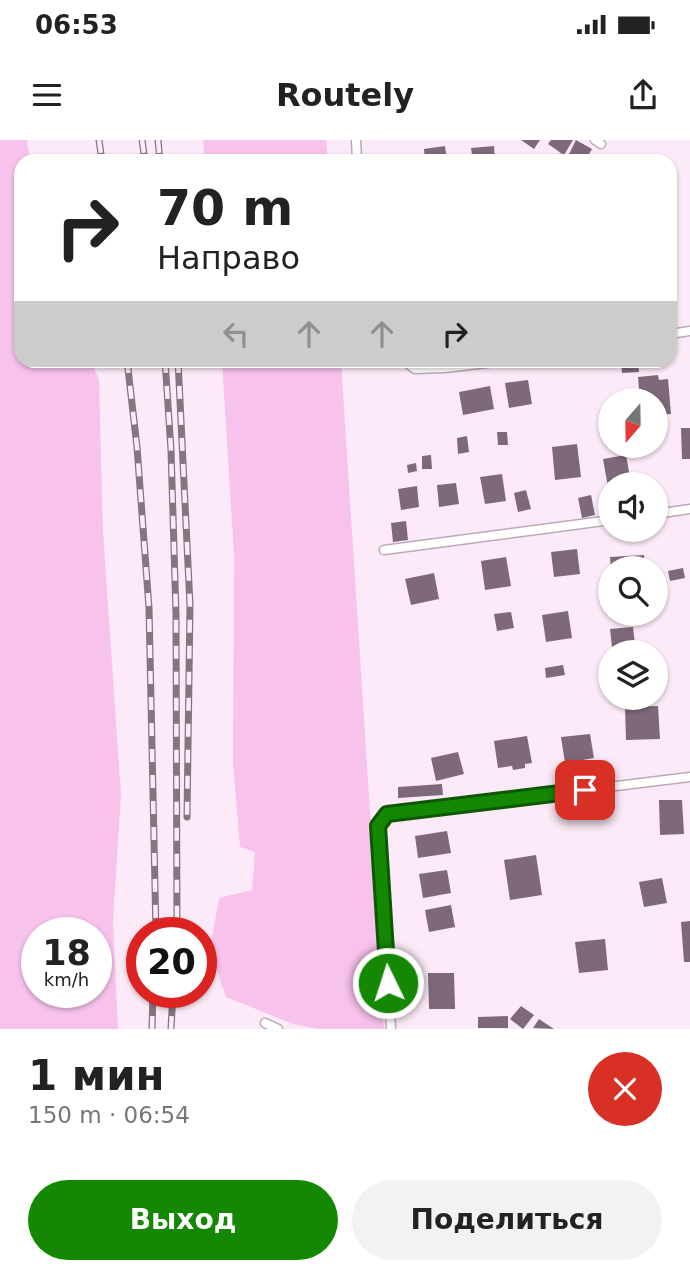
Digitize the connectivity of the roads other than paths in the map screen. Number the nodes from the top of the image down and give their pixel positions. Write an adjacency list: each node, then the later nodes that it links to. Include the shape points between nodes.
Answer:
1 (414, 368): 2 (lane)
2 (445, 368)
3 (690, 509): 4 (lane)
4 (668, 512)
5 (598, 522): 6 (lane)
6 (383, 551)
7 (690, 777): 10 (lane, via 387,814 378,826)
8 (265, 1023): 9 (lane)
9 (278, 1029)
10 (391, 1029)

